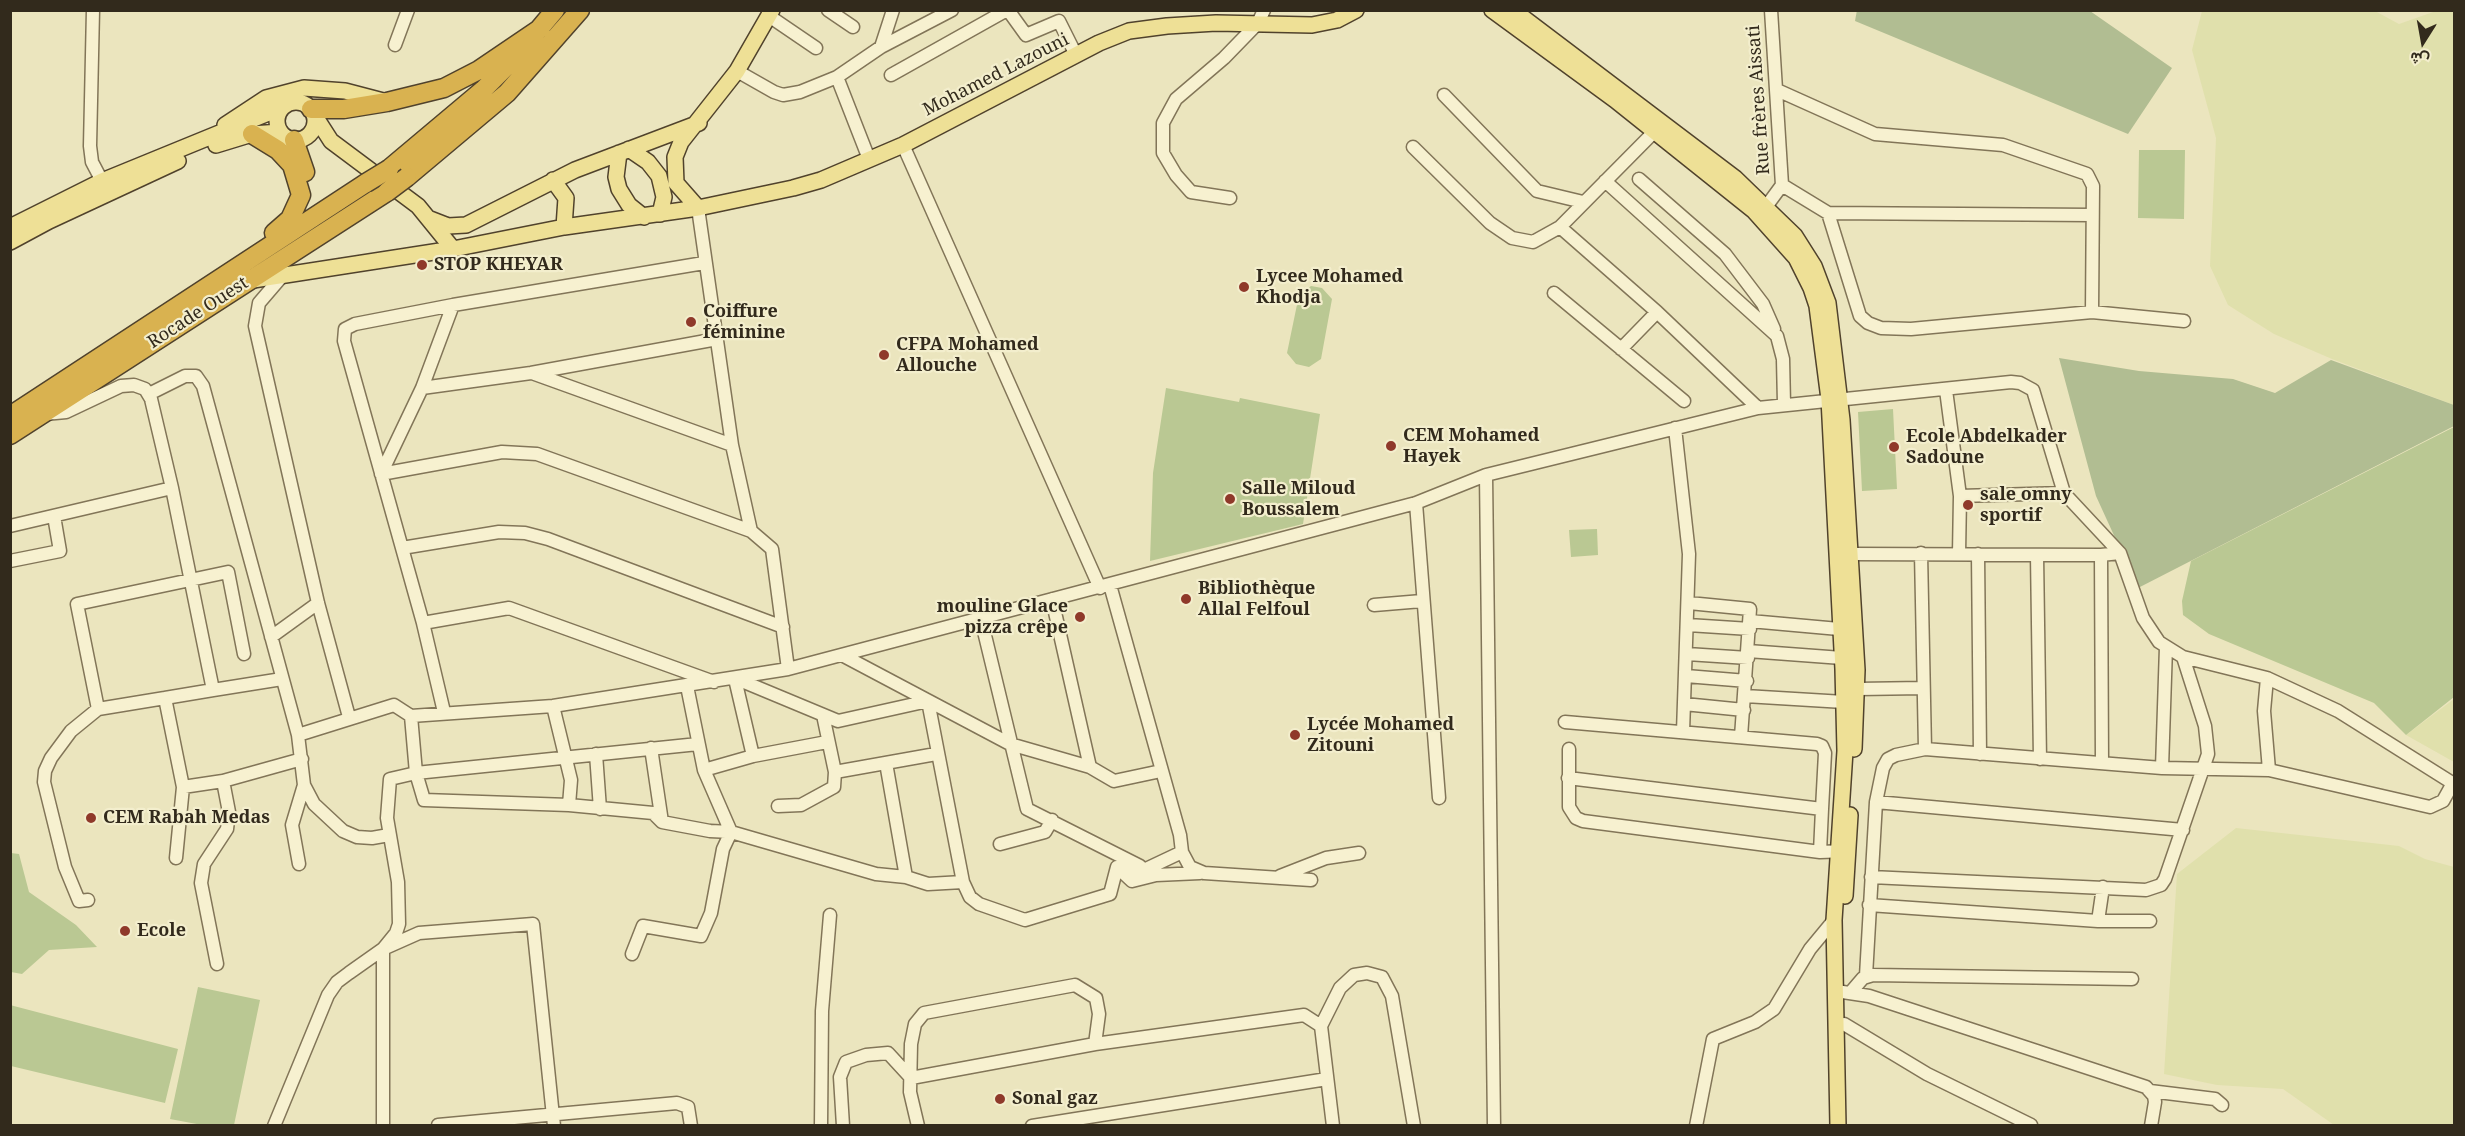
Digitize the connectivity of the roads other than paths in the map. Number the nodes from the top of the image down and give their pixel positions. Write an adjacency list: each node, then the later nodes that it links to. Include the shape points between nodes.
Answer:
1 (93, 10): 42 (street, via 90,146 92,162)
2 (408, 10): 17 (street)
3 (555, 10): 16 (highway)
4 (580, 10): 65 (highway, Rocade Ouest, bridge, via 507,93 407,177)
5 (893, 10): 18 (street)
6 (952, 10): 18 (street)
7 (1008, 10): 20 (street, via 1026,35 1059,21); 22 (street)
8 (1356, 10): 14 (main road, Mohamed Lazouni, via 1337,20 1311,25)
9 (1492, 10): 30 (main road)
10 (1513, 10): 49 (main road, via 1692,143)
11 (1771, 10): 24 (street, Rue frères Aissati)
12 (829, 11): 15 (street)
13 (771, 13): 19 (street); 21 (main road)
14 (1261, 16): 20 (main road, Mohamed Lazouni, via 1129,31); 46 (street, via 1224,58 1176,99 1163,123 1163,153 1191,192)
15 (853, 27)
16 (541, 28): 26 (highway, via 457,82); 62 (highway, Rocade Ouest, bridge, via 462,110 389,169)
17 (394, 45)
18 (881, 47): 23 (street)
19 (816, 48)
20 (1076, 55): 34 (main road, Mohamed Lazouni)
21 (737, 71): 23 (street, via 764,89 783,94 800,92); 29 (main road)
22 (891, 75)
23 (837, 77): 38 (street)
24 (1777, 90): 44 (street, Rue frères Aissati); 52 (street, via 1875,134 2003,145 2083,172 2093,182)
25 (1444, 95): 47 (street, via 1537,191)
26 (387, 102): 28 (highway); 32 (main road, via 326,88 292,89 256,104)
27 (283, 107): 28 (main road, via 297,102); 32 (main road); 33 (main road, via 278,116)
28 (313, 113): 33 (main road, via 315,127); 35 (main road)
29 (699, 123): 37 (main road); 39 (main road, via 678,149)
30 (1655, 131): 43 (street); 49 (main road)
31 (252, 134): 33 (main road); 45 (highway, via 278,150 292,165); 59 (main road, via 162,168)
32 (214, 136): 42 (main road)
33 (294, 137): 35 (main road); 45 (highway, via 305,172)
34 (903, 145): 38 (main road, Mohamed Lazouni); 106 (street)
35 (336, 146): 55 (main road, via 408,198)
36 (1413, 147): 56 (street, via 1490,223 1512,238 1533,242)
37 (624, 151): 39 (main road, via 648,162); 41 (main road); 54 (main road, via 616,177 619,189 629,206)
38 (869, 159): 48 (main road, Mohamed Lazouni, via 793,188)
39 (668, 179): 48 (main road); 51 (main road)
40 (1640, 179): 71 (street, via 1725,254 1764,304)
41 (553, 180): 53 (main road); 58 (main road, via 566,198)
42 (102, 181): 57 (main road)
43 (1605, 181): 47 (street); 71 (street)
44 (1782, 185): 49 (street, Rue frères Aissati); 50 (street)
45 (301, 195): 62 (highway, via 290,219)
46 (1230, 198)
47 (1583, 202): 56 (street)
48 (698, 208): 51 (main road, Mohamed Lazouni); 63 (street)
49 (1763, 211): 78 (main road, via 1806,250 1822,284 1835,343)
50 (1828, 213): 52 (street); 69 (street, via 1860,316 1881,328 1911,329)
51 (660, 214): 54 (main road, Mohamed Lazouni)
52 (2092, 215): 69 (street)
53 (481, 216): 55 (main road, via 460,226); 60 (main road)
54 (644, 217): 58 (main road, Mohamed Lazouni)
55 (430, 219): 61 (main road)
56 (1560, 226): 68 (street)
57 (10, 227)
58 (564, 227): 60 (main road, Mohamed Lazouni)
59 (10, 242)
60 (489, 242): 61 (main road, Mohamed Lazouni)
61 (453, 249): 64 (main road, Mohamed Lazouni)
62 (241, 263): 83 (highway, Rocade Ouest)
63 (704, 263): 67 (street); 72 (street)
64 (283, 275): 65 (main road, Mohamed Lazouni); 109 (street, via 259,303 255,326)
65 (250, 280): 82 (highway, Rocade Ouest)
66 (1554, 293): 73 (street)
67 (453, 305): 75 (street); 87 (street, via 345,329 344,341)
68 (1657, 312): 73 (street); 81 (street)
69 (2092, 312): 70 (street)
70 (2184, 321)
71 (1777, 336): 80 (street, via 1783,359)
72 (717, 339): 74 (street); 86 (street)
73 (1621, 349): 79 (street)
74 (531, 373): 75 (street); 86 (street)
75 (422, 388): 87 (street)
76 (1946, 390): 78 (street); 90 (street, via 2011,382 2028,386 2035,397); 91 (street)
77 (149, 394): 82 (street, via 140,386 126,385 66,412); 89 (street); 118 (street, via 185,376 196,376 201,381)
78 (1835, 399): 80 (street); 98 (main road); 117 (main road)
79 (1684, 401)
80 (1784, 404): 81 (street)
81 (1758, 408): 84 (street)
82 (43, 414): 85 (highway, Rocade Ouest)
83 (10, 416)
84 (1675, 428): 88 (street); 110 (street, via 1689,554)
85 (10, 435)
86 (732, 445): 95 (street)
87 (381, 474): 95 (street, via 502,452 537,454); 96 (street)
88 (1486, 475): 92 (street); 238 (street)
89 (172, 488): 93 (street); 105 (street)
90 (2064, 493): 91 (street); 97 (street)
91 (1960, 496): 100 (street)
92 (1416, 503): 106 (street); 108 (street)
93 (54, 516): 94 (street); 104 (street, via 60,551)
94 (10, 526)
95 (751, 531): 116 (street, via 772,549)
96 (402, 548): 113 (street); 116 (street, via 499,532 525,533)
97 (2120, 553): 103 (street); 119 (street, via 2143,618)
98 (1851, 554): 99 (street); 135 (main road)
99 (1921, 554): 100 (street); 134 (street)
100 (1959, 554): 101 (street)
101 (1978, 554): 102 (street); 161 (street)
102 (2037, 555): 103 (street); 165 (street)
103 (2101, 555): 167 (street)
104 (10, 561)
105 (192, 578): 120 (street, via 228,572); 136 (street); 143 (street, via 77,604)
106 (1105, 587): 107 (street); 173 (street)
107 (1052, 599): 112 (street); 168 (street)
108 (1422, 601): 111 (street); 181 (street)
109 (318, 603): 118 (street); 148 (street)
110 (1689, 603): 114 (street); 115 (street, via 1747,607)
111 (1374, 605)
112 (981, 619): 122 (street); 155 (street)
113 (423, 623): 132 (street, via 509,608); 145 (street)
114 (1688, 625): 115 (street); 121 (street)
115 (1750, 625): 117 (street); 123 (street)
116 (783, 627): 126 (street)
117 (1839, 628): 125 (main road)
118 (271, 637): 129 (street)
119 (2166, 647): 124 (street); 169 (street)
120 (244, 654)
121 (1687, 654): 123 (street); 127 (street)
122 (842, 655): 126 (street); 139 (street)
123 (1748, 655): 125 (street); 131 (street)
124 (2184, 657): 128 (street); 170 (street, via 2208,743)
125 (1842, 658): 140 (main road)
126 (788, 669): 130 (street)
127 (1686, 676): 131 (street); 141 (street)
128 (2267, 678): 172 (street, via 2264,711); 178 (street, via 2338,711)
129 (282, 679): 136 (street); 151 (street)
130 (735, 679): 132 (street); 146 (street); 162 (street)
131 (1747, 681): 137 (street)
132 (716, 682): 133 (street)
133 (687, 686): 142 (street); 154 (street)
134 (1923, 688): 135 (street); 158 (street)
135 (1858, 689): 193 (main road)
136 (213, 690): 138 (street)
137 (1745, 696): 140 (street); 144 (street)
138 (165, 698): 143 (street); 180 (street)
139 (928, 701): 146 (street, via 838,721); 155 (street); 160 (street)
140 (1844, 702): 193 (main road)
141 (1684, 704): 144 (street); 150 (street)
142 (553, 706): 145 (street); 163 (street)
143 (98, 709): 208 (street, via 71,731 45,771 44,782 65,867 79,901)
144 (1744, 710): 152 (street)
145 (444, 712): 147 (street)
146 (823, 715): 153 (street)
147 (411, 716): 148 (street, via 394,705); 175 (street)
148 (350, 717): 151 (street)
149 (1564, 722): 150 (street)
150 (1683, 732): 152 (street)
151 (298, 735): 164 (street)
152 (1742, 737): 186 (street, via 1822,746)
153 (827, 742): 162 (street); 174 (street)
154 (698, 744): 156 (street); 171 (street)
155 (1012, 745): 168 (street); 187 (street, via 1027,810)
156 (651, 748): 159 (street); 188 (street)
157 (1569, 749): 176 (street)
158 (1924, 749): 161 (street); 182 (street, via 1888,759)
159 (596, 754): 163 (street); 185 (street)
160 (936, 754): 166 (street); 206 (street)
161 (1980, 754): 165 (street)
162 (753, 756): 171 (street)
163 (566, 758): 175 (street); 183 (street, via 571,780)
164 (302, 759): 177 (street); 179 (street)
165 (2040, 759): 167 (street)
166 (886, 763): 174 (street); 202 (street)
167 (2102, 764): 169 (street)
168 (1090, 767): 173 (street, via 1114,781)
169 (2162, 768): 170 (street)
170 (2203, 768): 172 (street); 189 (street)
171 (704, 770): 190 (street)
172 (2269, 770): 178 (street, via 2430,807 2443,801)
173 (1161, 771): 194 (street)
174 (835, 772): 184 (street, via 834,787 801,805)
175 (416, 773): 183 (street, via 424,800); 191 (street, via 390,779)
176 (1568, 778): 186 (street); 195 (street, via 1569,807 1583,821)
177 (223, 782): 180 (street); 216 (street, via 229,812 227,829 204,864 201,883)
178 (2454, 783)
179 (304, 785): 191 (street, via 314,804 343,831 357,837); 198 (street, via 292,825)
180 (183, 787): 197 (street)
181 (1438, 798)
182 (1876, 802): 189 (street); 203 (street)
183 (569, 805): 185 (street)
184 (778, 806)
185 (600, 809): 188 (street, via 653,813)
186 (1822, 809): 195 (street)
187 (1052, 820): 192 (street, via 1046,832); 200 (street)
188 (662, 822): 190 (street)
189 (2183, 830): 207 (street, via 2161,885 2145,890)
190 (731, 832): 202 (street, via 876,874); 215 (street, via 723,849 711,913 700,936 643,926)
191 (389, 835): 214 (street, via 398,882 399,924)
192 (1000, 844)
193 (1842, 851): 195 (street); 211 (main road); 219 (main road)
194 (1182, 852): 200 (street); 201 (street, via 1190,867)
195 (1820, 852)
196 (1359, 853): 204 (street, via 1326,858)
197 (176, 858)
198 (299, 864)
199 (1118, 867): 200 (street); 201 (street, via 1132,881 1156,875); 206 (street, via 1110,894 1025,920 979,904 970,897)
200 (1146, 869)
201 (1204, 873): 204 (street)
202 (906, 877): 206 (street, via 928,884)
203 (1871, 877): 207 (street); 209 (street)
204 (1277, 878): 205 (street)
205 (1311, 880)
206 (963, 882)
207 (2103, 887): 212 (street)
208 (88, 900)
209 (1869, 905): 212 (street); 217 (street)
210 (830, 915): 232 (street, via 822,1011)
211 (1834, 920): 219 (main road); 239 (street, via 1810,949 1773,1009 1755,1022 1713,1039)
212 (2098, 921): 213 (street)
213 (2150, 921)
214 (383, 949): 227 (street, via 419,933 534,924); 228 (street, via 332,989); 229 (street)
215 (632, 954)
216 (217, 964)
217 (1866, 976): 218 (street); 219 (street)
218 (2132, 979)
219 (1844, 992): 220 (main road); 225 (street, via 1910,1010); 240 (main road)
220 (1844, 1024): 241 (main road); 242 (street, via 1876,1046)
221 (1321, 1026): 222 (street, via 1304,1014); 224 (street); 237 (street, via 1340,988 1354,975 1382,977 1392,996)
222 (1095, 1044): 223 (street); 223 (street, via 1099,1014 1096,998 1075,985 1063,987 924,1013 915,1024 911,1044)
223 (912, 1078): 233 (street, via 888,1053 846,1062 840,1077); 234 (street, via 910,1092)
224 (1327, 1079): 235 (street); 236 (street)
225 (2150, 1091): 226 (street, via 2215,1099); 243 (street, via 2155,1102)
226 (2222, 1105)
227 (554, 1120): 230 (street); 231 (street, via 677,1103 688,1107)
228 (274, 1125)
229 (383, 1125)
230 (438, 1125)
231 (691, 1125)
232 (821, 1125)
233 (843, 1125)
234 (918, 1125)
235 (1032, 1125)
236 (1334, 1125)
237 (1414, 1125)
238 (1494, 1125)
239 (1696, 1125)
240 (1838, 1125)
241 (1844, 1125)
242 (2031, 1125)
243 (2151, 1125)

